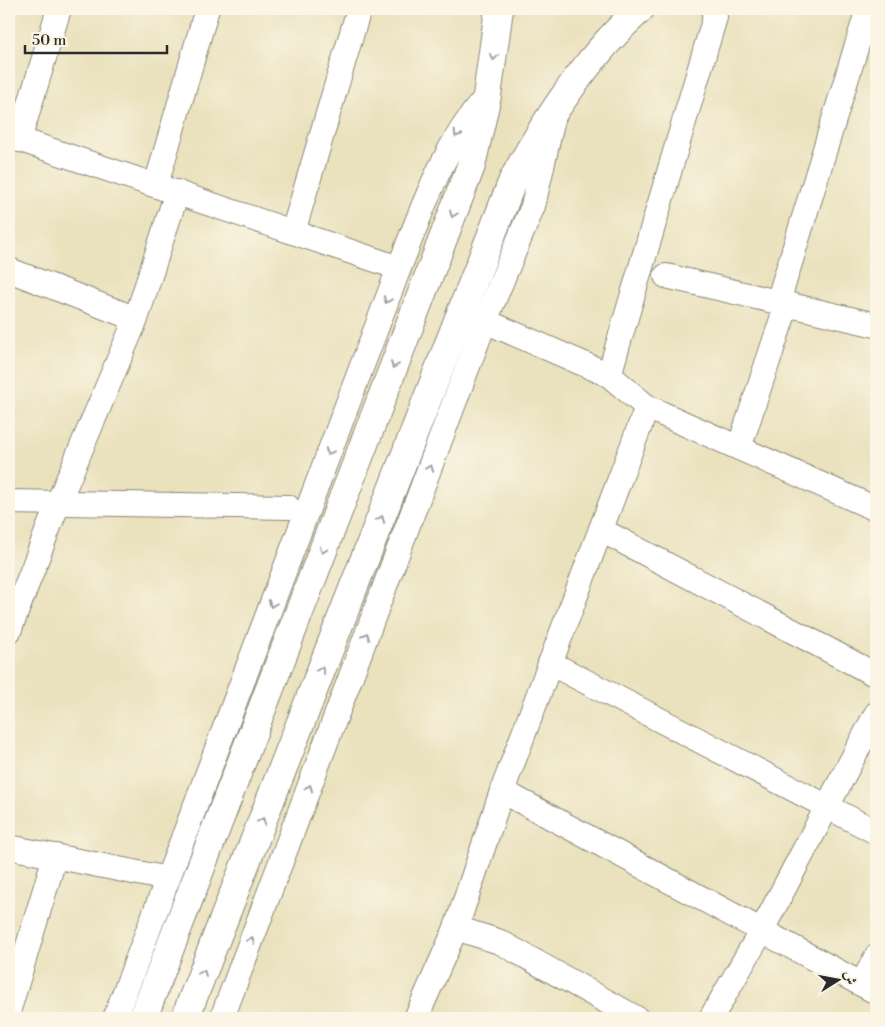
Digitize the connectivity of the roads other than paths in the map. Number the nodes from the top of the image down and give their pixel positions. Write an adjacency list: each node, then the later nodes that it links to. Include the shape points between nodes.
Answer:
1 (59, 9): 10 (street)
2 (207, 9): 11 (street)
3 (359, 9): 12 (street)
4 (499, 9): 8 (main road, one-way to 8)
5 (640, 9): 9 (main road, via 599,52)
6 (714, 9): 20 (street, via 715,17)
7 (868, 9): 16 (street)
8 (487, 96): 13 (street, one-way to 13, via 457,134 446,154); 44 (main road, one-way to 44, via 471,166)
9 (554, 112): 18 (street, via 533,206); 45 (main road, one-way to 9, via 513,180)
10 (14, 138): 11 (street)
11 (166, 189): 12 (street); 17 (street)
12 (293, 232): 13 (street)
13 (399, 268): 37 (street, one-way to 37)
14 (9, 270): 17 (street)
15 (666, 276): 16 (street)
16 (782, 303): 19 (street); 22 (street)
17 (136, 319): 24 (street)
18 (486, 321): 20 (street); 46 (street, one-way to 18)
19 (876, 325)
20 (609, 375): 21 (street)
21 (647, 407): 22 (street); 27 (street)
22 (739, 448): 26 (street)
23 (9, 502): 24 (street)
24 (58, 503): 25 (street); 28 (street)
25 (288, 507)
26 (876, 509)
27 (601, 530): 29 (street); 30 (street)
28 (9, 631)
29 (550, 663): 32 (street); 33 (street)
30 (876, 675)
31 (876, 714): 33 (street)
32 (502, 791): 38 (street); 39 (street)
33 (827, 805): 34 (street); 39 (street)
34 (876, 832)
35 (9, 847): 36 (street)
36 (55, 856): 37 (street); 42 (street)
37 (168, 880): 43 (street)
38 (456, 928): 47 (street); 48 (street, via 500,942)
39 (762, 930): 41 (street); 49 (street)
40 (876, 957): 41 (street)
41 (869, 988)
42 (9, 1009)
43 (115, 1018)
44 (143, 1018)
45 (185, 1018)
46 (222, 1018)
47 (416, 1018)
48 (636, 1018)
49 (711, 1018)

